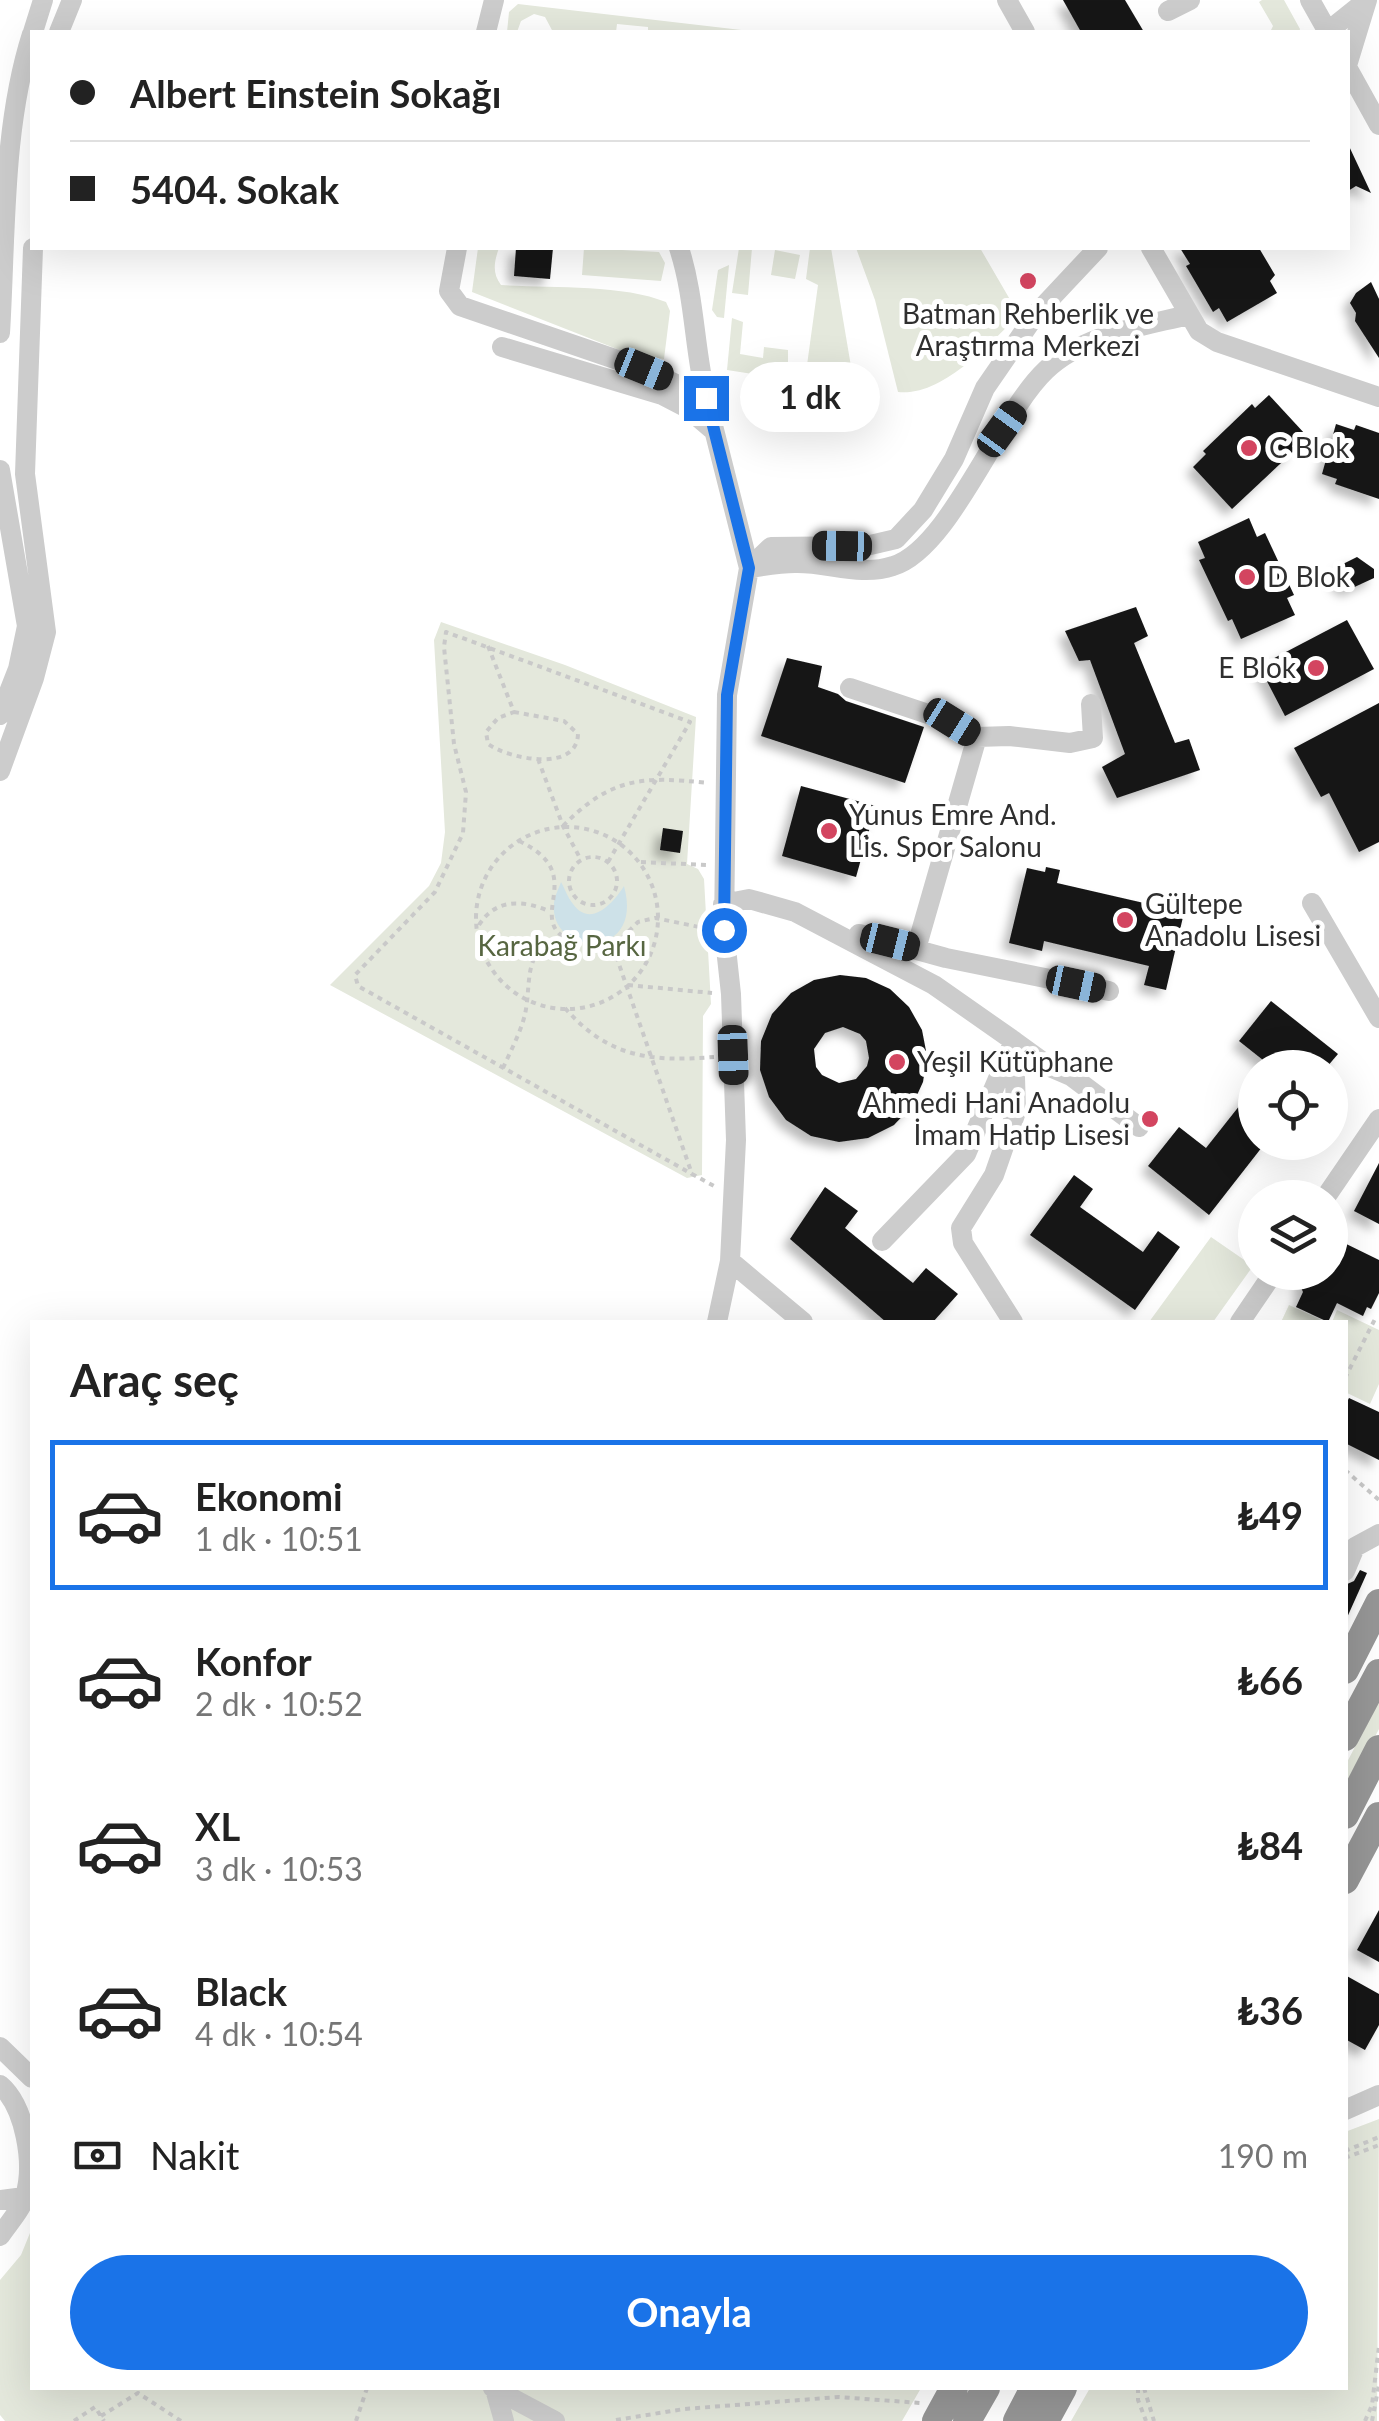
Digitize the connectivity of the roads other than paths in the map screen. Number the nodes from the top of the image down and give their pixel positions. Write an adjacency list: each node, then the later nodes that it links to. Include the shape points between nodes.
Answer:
1 (43, 0): 9 (street)
2 (72, 0): 10 (street)
3 (494, 0): 11 (street)
4 (1007, 0): 12 (street)
5 (1190, 0): 8 (street)
6 (1310, 0): 13 (street)
7 (1367, 0): 14 (street); 16 (street)
8 (1168, 11)
9 (34, 30)
10 (60, 30)
11 (486, 30)
12 (1024, 30)
13 (1326, 30)
14 (1330, 30)
15 (30, 42): 25 (street, via 11,154)
16 (1350, 55)
17 (1350, 73): 18 (street)
18 (1379, 125)
19 (33, 250): 36 (street, via 25,474 46,632)
20 (457, 250): 28 (street, via 449,292 460,306 644,369)
21 (679, 250): 28 (street, via 690,283)
22 (1096, 250): 31 (street, via 1036,314 984,388 954,459 924,510 896,539 866,546 772,547)
23 (1152, 250): 24 (street)
24 (1188, 315): 27 (street, via 1217,342); 31 (street, via 1106,336 1046,370 952,512 914,557 862,571 796,563)
25 (0, 333)
26 (502, 347): 29 (street, via 662,395)
27 (1379, 396)
28 (706, 398): 29 (street)
29 (714, 430): 31 (street)
30 (0, 470): 34 (street, via 27,626)
31 (749, 568): 38 (street, via 727,695)
32 (850, 688): 35 (street, via 952,722)
33 (1091, 704): 35 (street, via 1093,738 1070,744)
34 (0, 715)
35 (977, 738): 40 (street)
36 (0, 771)
37 (1312, 903): 42 (street)
38 (723, 904): 39 (street, via 749,899); 48 (street, via 736,1140)
39 (795, 912): 40 (street); 43 (street, via 934,985)
40 (916, 949): 41 (street)
41 (1109, 991)
42 (1379, 1018)
43 (1014, 1041): 45 (street); 47 (street, via 966,1154); 52 (street, via 1016,1112 994,1176 961,1228 963,1242)
44 (1379, 1118): 46 (street)
45 (1139, 1126)
46 (1337, 1180)
47 (882, 1241)
48 (730, 1261): 50 (street); 51 (street)
49 (1262, 1290): 53 (street)
50 (717, 1320)
51 (801, 1320)
52 (1012, 1320)
53 (1241, 1320)
54 (1379, 1534): 55 (street, via 1355,1548)
55 (1348, 1564)
56 (1379, 1602): 57 (highway)
57 (1348, 1664)
58 (1379, 1673): 59 (highway)
59 (1348, 1731)
60 (1379, 1749): 61 (highway)
61 (1348, 1809)
62 (1379, 1816): 63 (highway)
63 (1348, 1874)
64 (0, 2047): 65 (street)
65 (30, 2076)
66 (0, 2084): 70 (street, via 17,2104)
67 (1348, 2091): 68 (street)
68 (1379, 2093): 69 (street)
69 (1348, 2108)
70 (29, 2196): 71 (street); 72 (street)
71 (0, 2200)
72 (0, 2236)
73 (495, 2390): 80 (street)
74 (498, 2390): 81 (street)
75 (952, 2390): 79 (highway)
76 (985, 2390): 82 (highway)
77 (1033, 2390): 83 (highway)
78 (1062, 2390): 84 (highway)
79 (931, 2412)
80 (504, 2421)
81 (555, 2421)
82 (967, 2421)
83 (1017, 2421)
84 (1045, 2421)

